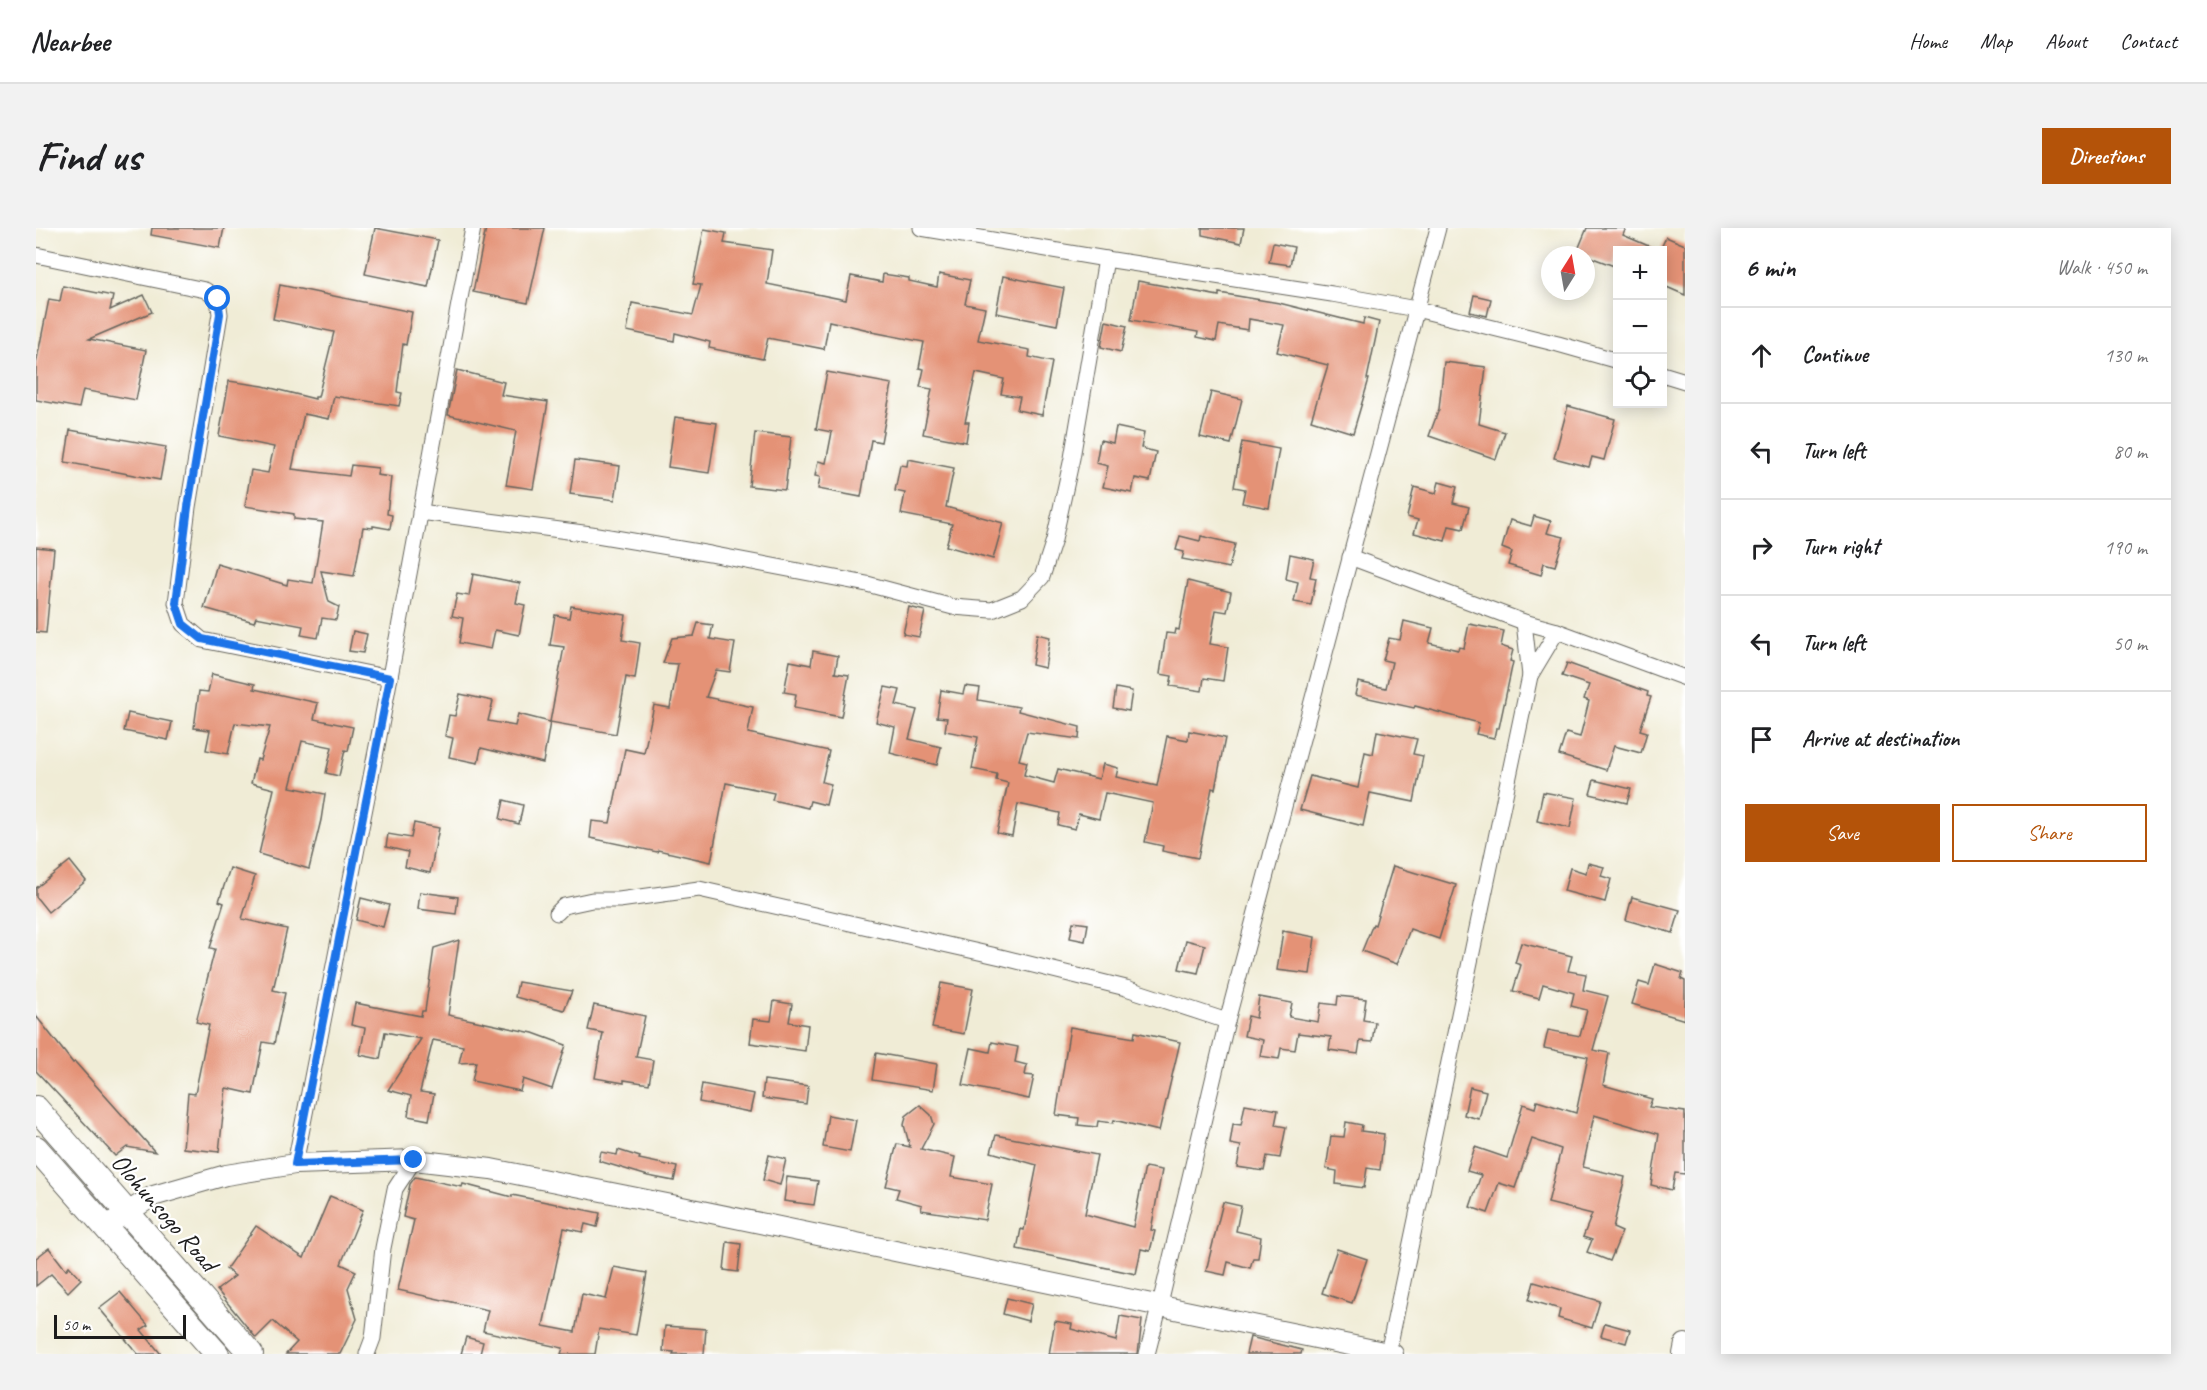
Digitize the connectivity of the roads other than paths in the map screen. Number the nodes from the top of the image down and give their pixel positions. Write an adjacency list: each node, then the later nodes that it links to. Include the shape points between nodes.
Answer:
1 (473, 228): 10 (street)
2 (921, 228): 5 (street)
3 (1438, 228): 6 (street)
4 (36, 255): 15 (street, via 205,290 218,299 220,314 176,603 183,624 202,639)
5 (1106, 259): 6 (street); 10 (street, via 1072,458 1042,578 1022,598 992,610 953,607 867,584 710,554)
6 (1416, 309): 7 (street); 11 (street)
7 (1613, 360)
8 (1667, 376): 9 (street)
9 (1685, 381)
10 (420, 512): 15 (street)
11 (1350, 557): 12 (street); 18 (street)
12 (1524, 622): 13 (street); 14 (street)
13 (1557, 631): 14 (street); 16 (street)
14 (1530, 676): 31 (street)
15 (390, 678): 22 (street)
16 (1685, 678)
17 (557, 913): 18 (street, via 564,906 592,900 699,889 1126,988)
18 (1227, 1021): 25 (street)
19 (36, 1108): 23 (main road, Olohunsogo Road)
20 (36, 1148): 24 (main road)
21 (414, 1160): 22 (street); 25 (street, via 502,1171); 29 (street, via 395,1189 383,1248 373,1338)
22 (295, 1164): 23 (street, via 226,1174 153,1196)
23 (127, 1212): 24 (street); 28 (main road, Olohunsogo Road)
24 (106, 1226): 27 (main road)
25 (1161, 1304): 30 (street); 31 (street)
26 (1685, 1344): 32 (street)
27 (212, 1352)
28 (251, 1354)
29 (367, 1354)
30 (1147, 1354)
31 (1391, 1354)
32 (1683, 1354)

